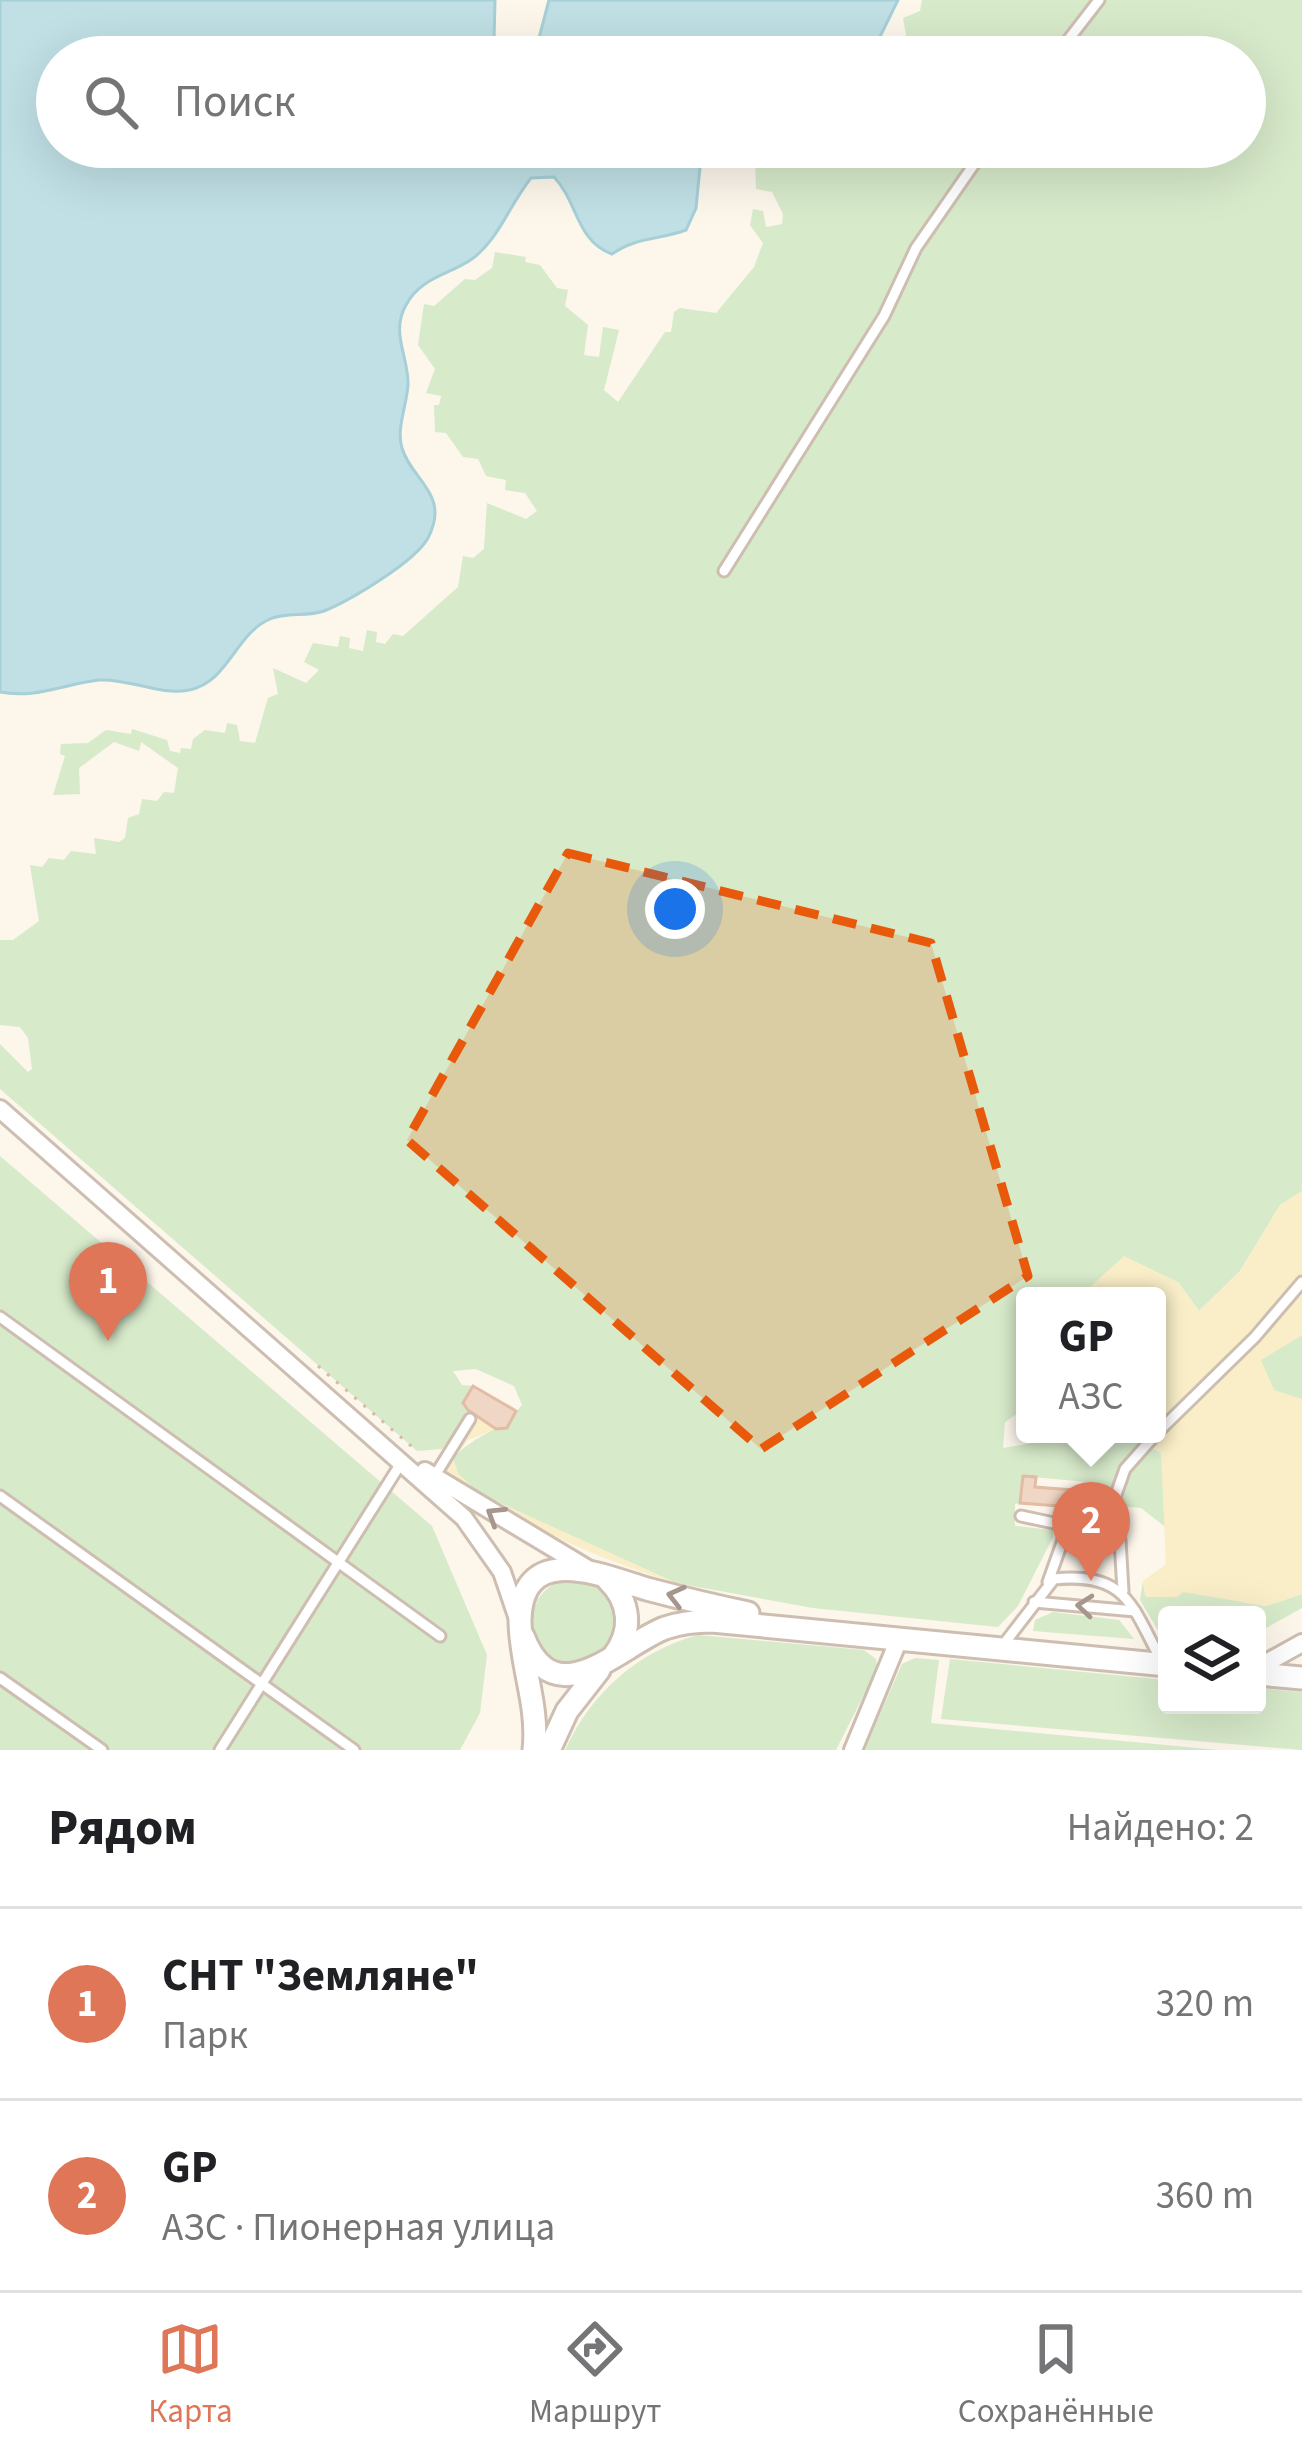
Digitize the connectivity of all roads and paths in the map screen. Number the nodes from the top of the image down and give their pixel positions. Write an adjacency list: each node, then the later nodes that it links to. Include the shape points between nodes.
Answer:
1 (1099, 0): 2 (lane)
2 (1071, 36)
3 (971, 168): 4 (lane)
4 (724, 571)
5 (0, 1109): 11 (street)
6 (1302, 1282): 9 (lane)
7 (0, 1317): 17 (lane)
8 (470, 1420): 12 (lane)
9 (1166, 1423)
10 (1147, 1443): 14 (lane, via 1125,1469)
11 (403, 1460): 12 (street); 17 (lane); 24 (street, via 491,1553)
12 (434, 1477): 18 (street, one-way to 12)
13 (0, 1496): 36 (lane)
14 (1113, 1503)
15 (1021, 1516): 16 (lane)
16 (1069, 1526): 19 (lane); 20 (lane, via 1112,1531 1120,1540)
17 (338, 1562): 25 (lane); 36 (lane)
18 (593, 1570): 23 (street, one-way to 18); 24 (street, via 558,1569 540,1579 526,1595); 31 (street, via 617,1589 627,1614 624,1641)
19 (1048, 1582): 20 (lane, via 1109,1581); 21 (lane)
20 (1123, 1591): 22 (lane)
21 (1034, 1602): 22 (lane, one-way to 21); 28 (lane)
22 (1135, 1611): 29 (lane)
23 (831, 1630): 26 (street); 31 (street, via 695,1622 651,1634)
24 (521, 1631): 31 (street, via 540,1663 559,1672); 40 (street, via 535,1697)
25 (440, 1636)
26 (898, 1639): 28 (street); 42 (street)
27 (1302, 1642): 32 (street)
28 (1000, 1648): 30 (street)
29 (1158, 1652)
30 (1158, 1664)
31 (605, 1665): 41 (street, via 567,1711)
32 (1266, 1665)
33 (1266, 1672): 35 (street)
34 (0, 1678): 37 (lane)
35 (1302, 1678)
36 (260, 1685): 38 (lane); 39 (lane)
37 (102, 1750)
38 (220, 1750)
39 (354, 1750)
40 (534, 1750)
41 (549, 1750)
42 (853, 1750)

